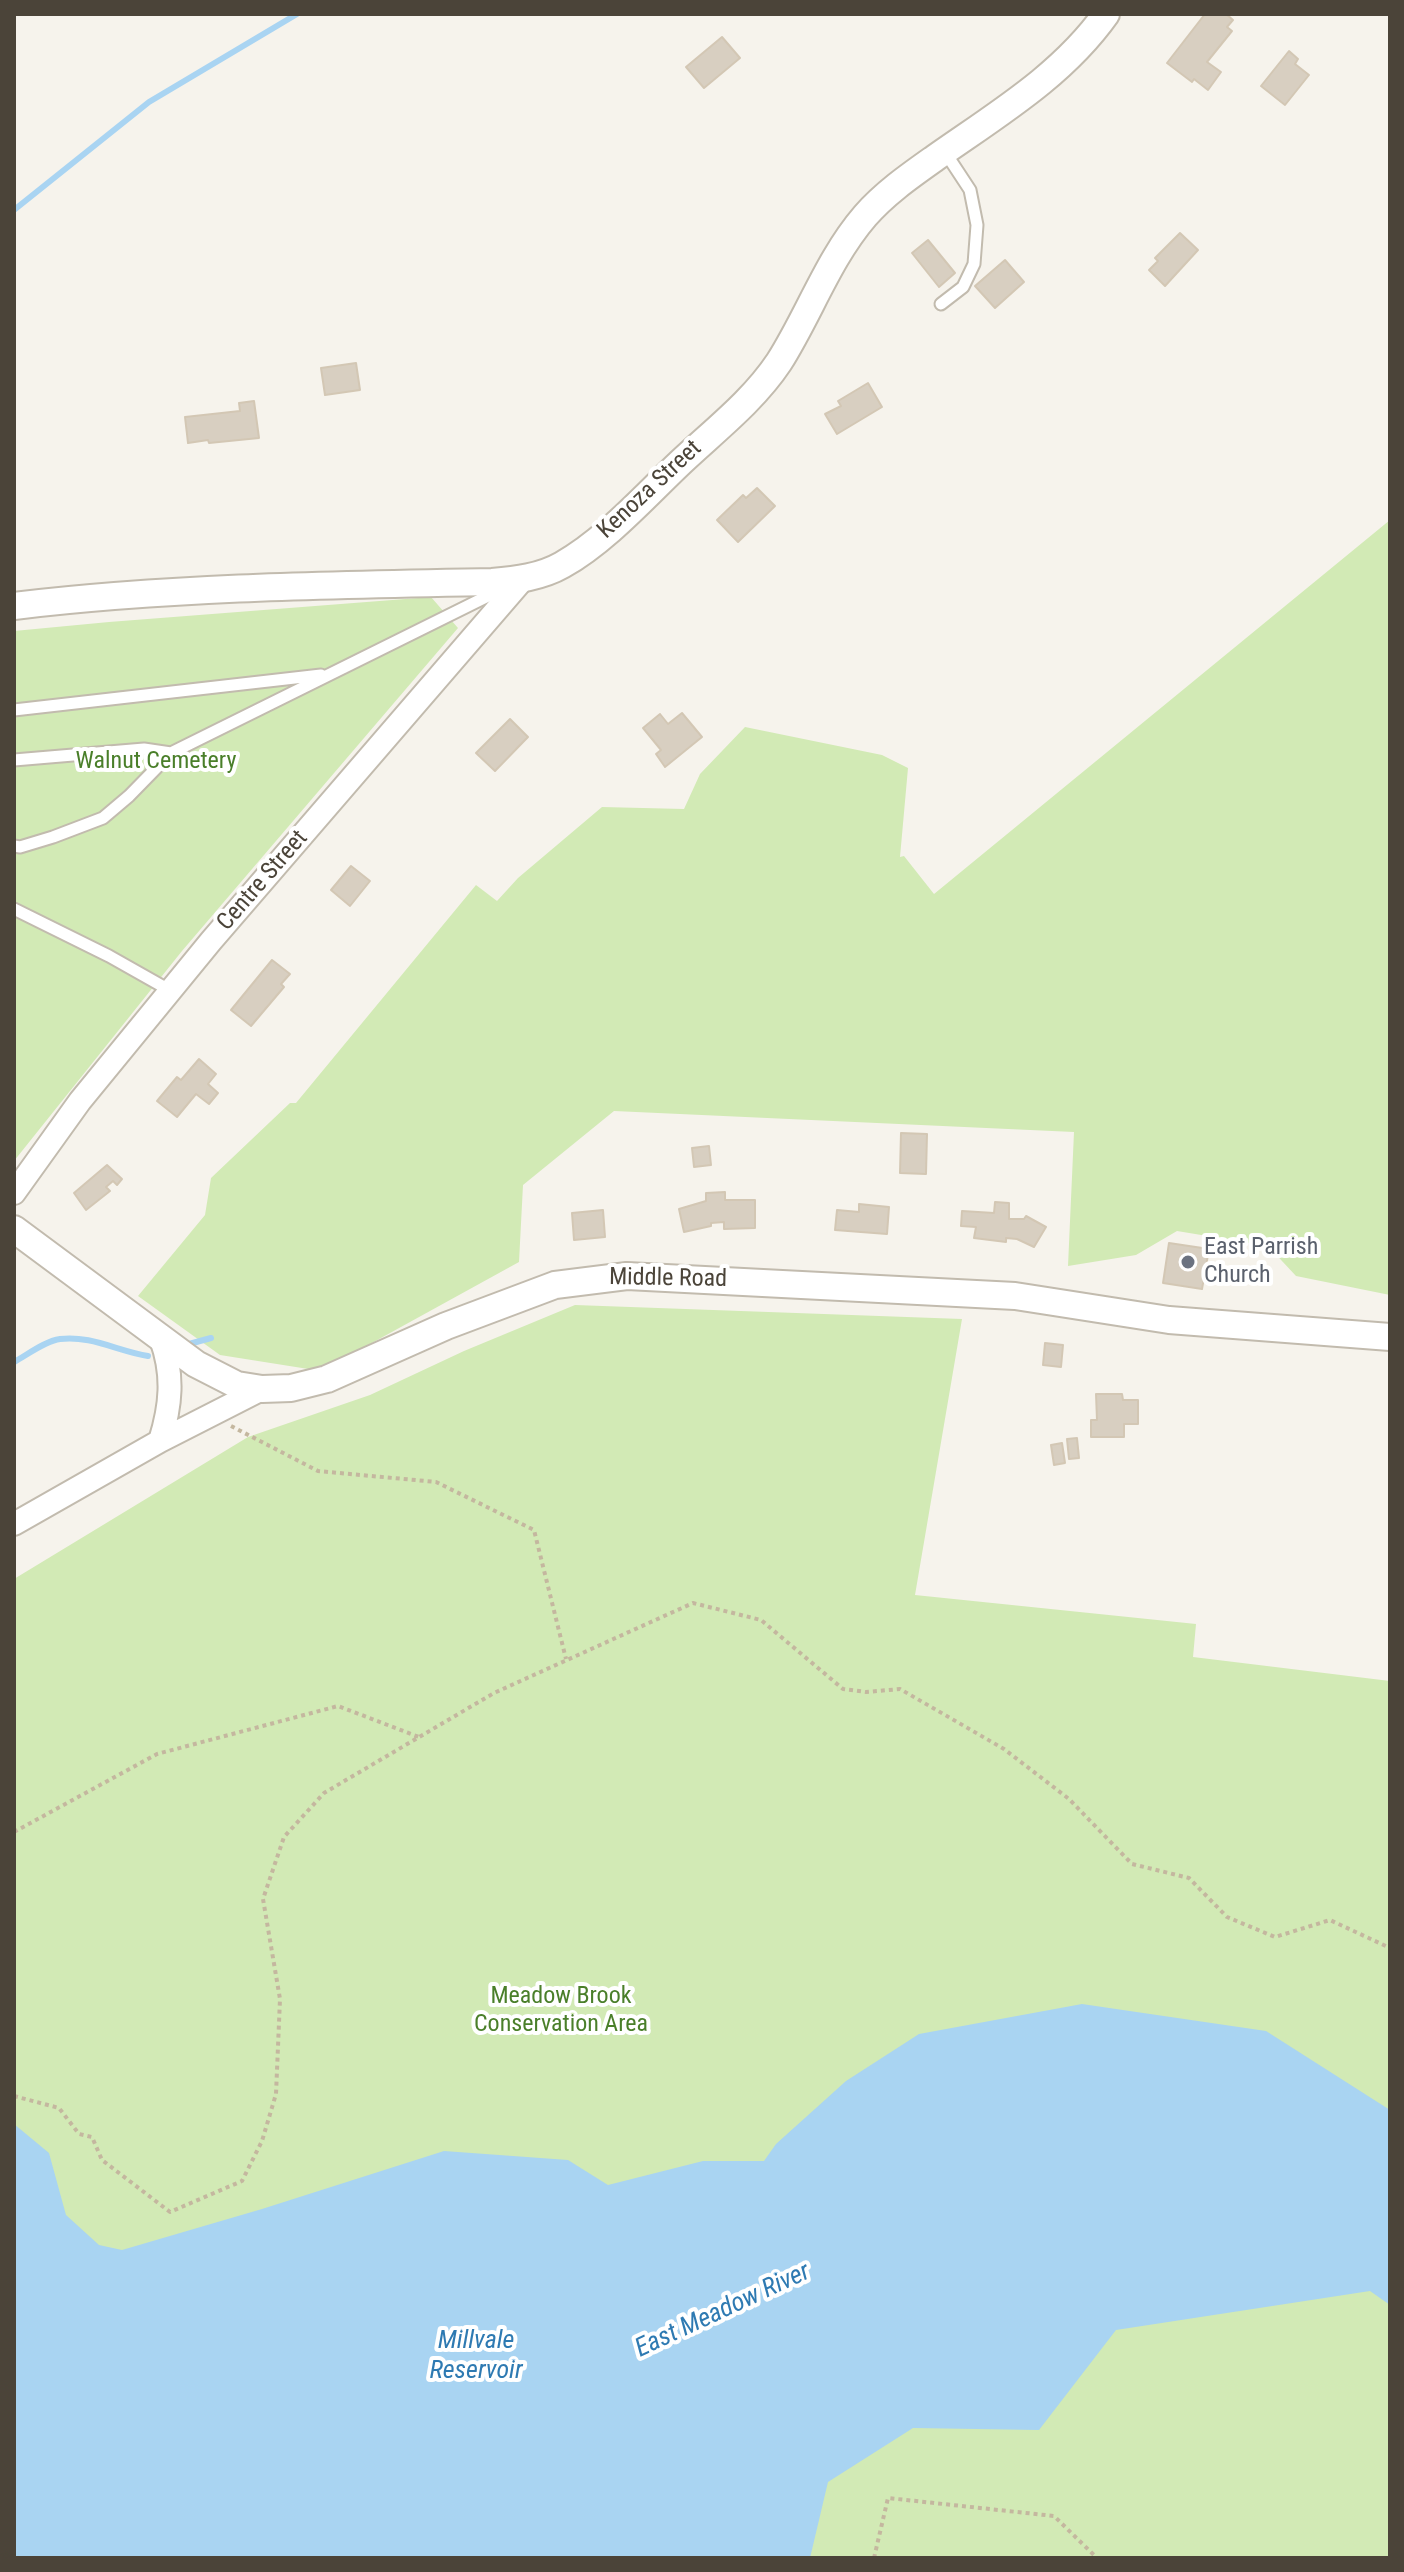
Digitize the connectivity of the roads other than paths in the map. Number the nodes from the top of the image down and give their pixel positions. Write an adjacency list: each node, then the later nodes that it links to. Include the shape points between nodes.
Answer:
1 (1106, 14): 2 (street, Kenoza Street, via 1056,70)
2 (944, 152): 3 (lane, via 970,190 977,225 974,264 963,287); 4 (street, Kenoza Street, via 865,216 780,361 748,400 579,555)
3 (941, 304)
4 (524, 578): 5 (street, Kenoza Street, via 193,592); 6 (lane); 12 (street, Centre Street)
5 (14, 606)
6 (329, 674): 7 (lane); 8 (lane)
7 (14, 710)
8 (171, 753): 9 (lane, via 144,749); 10 (lane, via 103,818)
9 (14, 760)
10 (14, 846)
11 (14, 909): 12 (lane)
12 (171, 991): 13 (street, Centre Street, via 80,1101)
13 (14, 1193)
14 (14, 1229): 16 (street, Middle Road)
15 (1390, 1337): 17 (street, Middle Road, via 1169,1320 1015,1296 627,1276 555,1285 327,1379)
16 (161, 1339): 17 (street, Middle Road, via 216,1376); 18 (street, via 170,1397)
17 (262, 1389): 18 (street)
18 (160, 1441): 19 (street)
19 (14, 1524)

